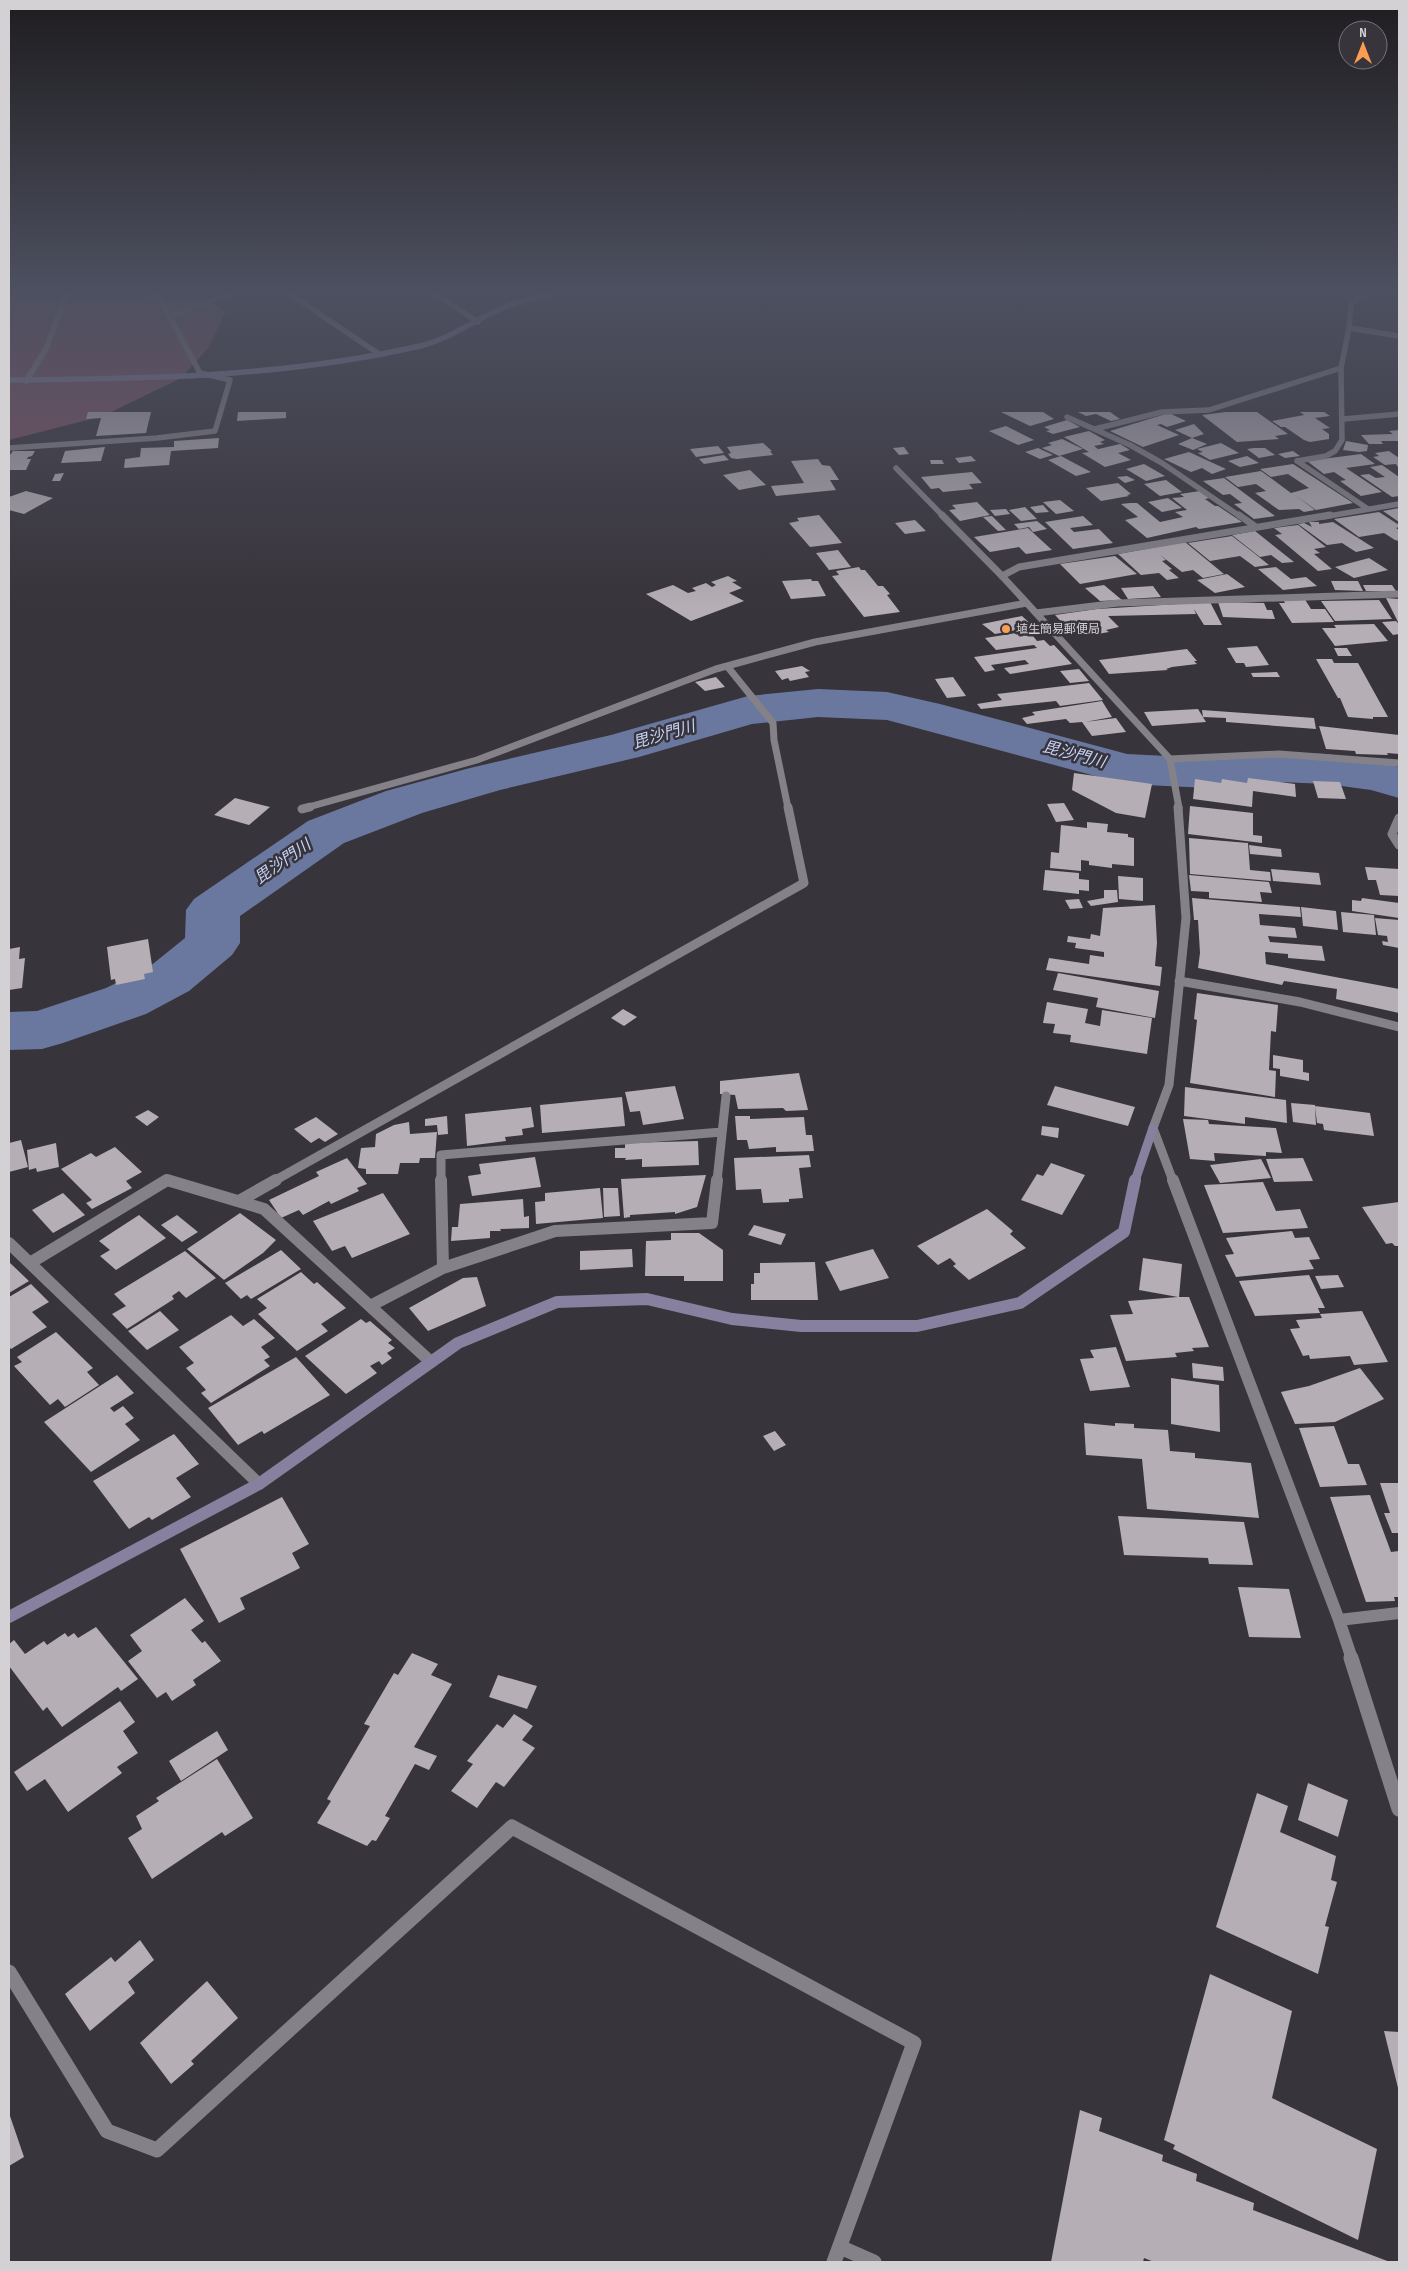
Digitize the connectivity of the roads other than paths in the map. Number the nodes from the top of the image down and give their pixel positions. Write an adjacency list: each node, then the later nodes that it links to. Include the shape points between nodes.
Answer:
1 (226, 394): 8 (street, via 215,431)
2 (1259, 394): 7 (street, via 1209,410 1162,412)
3 (1342, 394): 6 (street)
4 (1399, 414): 6 (street)
5 (1067, 417): 7 (street)
6 (1343, 419): 11 (street, via 1342,440 1335,451 1326,456 1297,461)
7 (1095, 429): 12 (street, via 1162,463)
8 (9, 448)
9 (896, 468): 13 (street)
10 (1399, 504): 11 (street)
11 (1368, 509): 12 (street)
12 (1256, 527): 13 (street, via 1019,566)
13 (1002, 576): 15 (street)
14 (1399, 594): 16 (street, via 1118,603)
15 (1027, 603): 16 (street); 17 (street, via 815,642)
16 (1036, 613): 18 (street)
17 (728, 666): 20 (street, via 477,760); 28 (street, via 773,723 804,883)
18 (1170, 759): 19 (street, via 1279,754); 23 (street, via 1181,821 1185,908)
19 (1399, 763)
20 (302, 809)
21 (1399, 818): 22 (street, via 1392,834)
22 (1399, 845)
23 (1179, 981): 24 (street, via 1300,1002); 26 (street, via 1169,1085)
24 (1399, 1027)
25 (726, 1096): 27 (street)
26 (1153, 1128): 33 (street, via 1135,1181 1124,1232 1020,1303 917,1326 801,1326 732,1318 647,1298 557,1302 458,1343); 37 (street)
27 (722, 1132): 31 (street, via 712,1223 555,1230); 31 (street, via 441,1155)
28 (239, 1201): 30 (street, via 167,1180); 32 (street, via 264,1208)
29 (9, 1243): 30 (street)
30 (30, 1263): 34 (street)
31 (443, 1268): 32 (street)
32 (370, 1306): 33 (street)
33 (431, 1362): 34 (street)
34 (259, 1484): 36 (street)
35 (1399, 1613): 37 (street)
36 (9, 1617)
37 (1339, 1620): 38 (street)
38 (1399, 1809)
39 (9, 1972): 40 (street, via 107,2130 157,2150 512,1827 914,2043)
40 (837, 2255): 41 (street)
41 (874, 2262)

